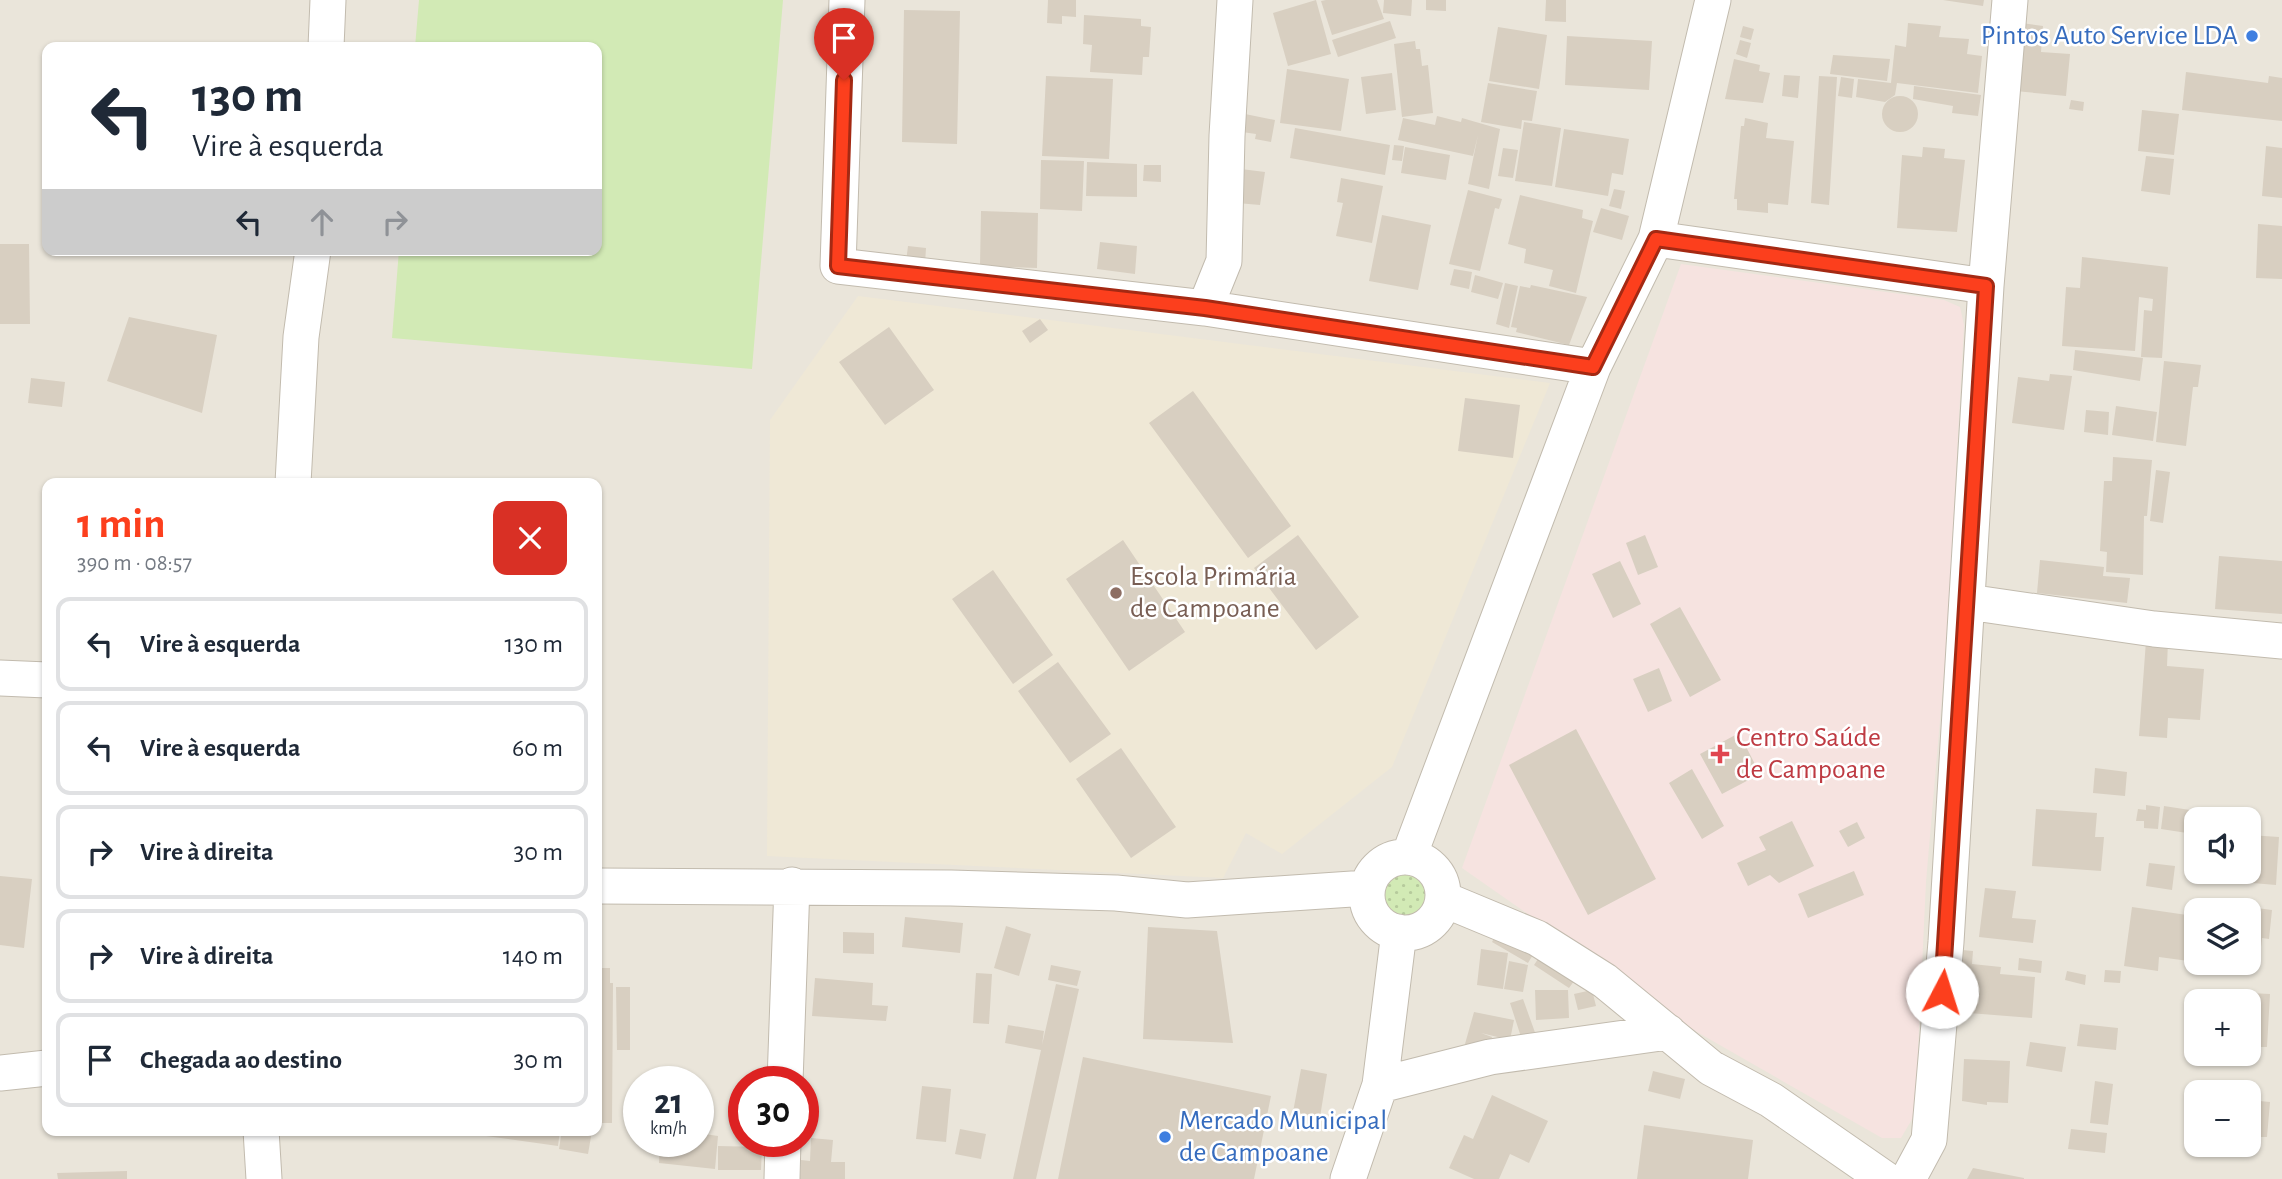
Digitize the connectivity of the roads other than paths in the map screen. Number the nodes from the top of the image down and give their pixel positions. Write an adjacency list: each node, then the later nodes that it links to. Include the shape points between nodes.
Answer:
1 (328, 0): 6 (street)
2 (847, 0): 10 (street, via 838,266)
3 (1235, 0): 10 (street, via 1224,261)
4 (1713, 0): 7 (street)
5 (2010, 0): 9 (street)
6 (326, 42)
7 (1656, 239): 9 (street); 11 (street)
8 (312, 256): 12 (street, via 301,337)
9 (1986, 286): 13 (street)
10 (1205, 308): 11 (street)
11 (1593, 367): 17 (street)
12 (293, 478)
13 (1968, 602): 14 (street); 34 (street, via 1929,1140)
14 (2282, 642)
15 (0, 678): 16 (street)
16 (42, 680)
17 (1409, 856): 20 (street, via 1382,864); 21 (street, via 1434,871 1442,884)
18 (792, 885): 19 (street); 20 (street, via 1116,893 1187,900); 24 (street)
19 (602, 886)
20 (1367, 888): 22 (street, via 1367,903 1374,917)
21 (1443, 899): 22 (street, via 1439,914 1428,925 1415,932); 23 (street, via 1537,938 1605,981)
22 (1399, 932): 27 (street)
23 (1668, 1032): 27 (street, via 1490,1057); 33 (street, via 1711,1068 1771,1101)
24 (786, 1066)
25 (42, 1069): 26 (street)
26 (0, 1073)
27 (1380, 1085): 32 (street)
28 (261, 1136): 30 (street)
29 (783, 1157): 31 (street)
30 (264, 1179)
31 (782, 1179)
32 (1348, 1179)
33 (1885, 1179)
34 (1908, 1179)

